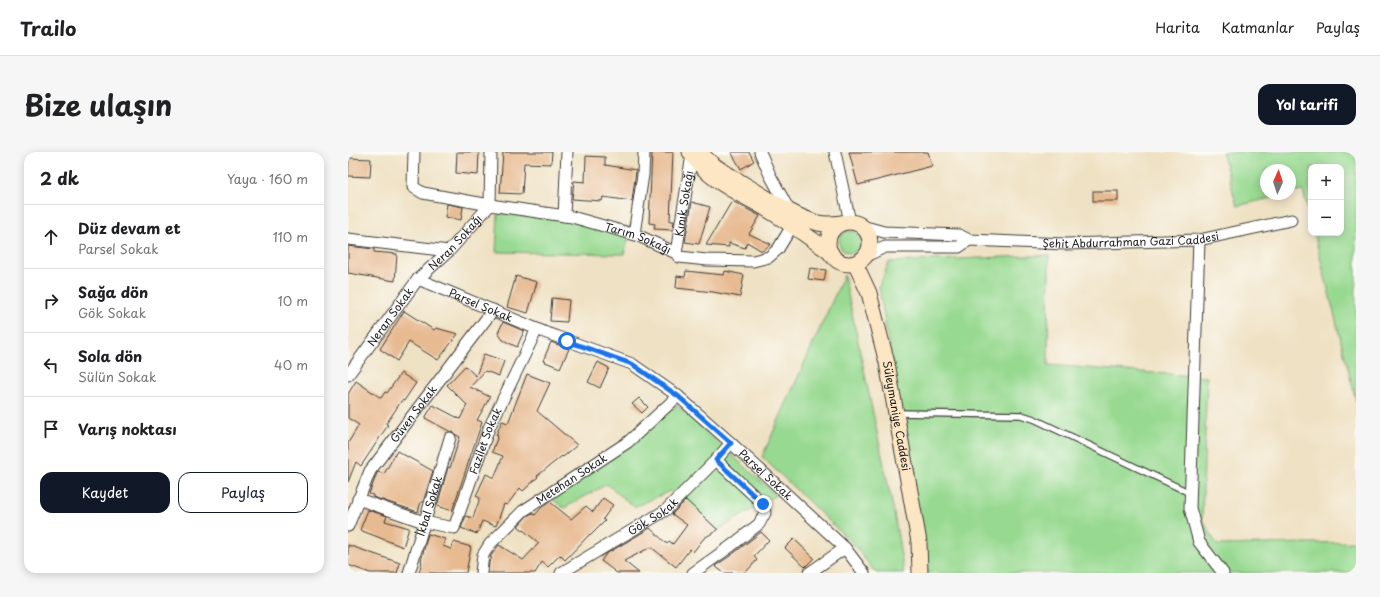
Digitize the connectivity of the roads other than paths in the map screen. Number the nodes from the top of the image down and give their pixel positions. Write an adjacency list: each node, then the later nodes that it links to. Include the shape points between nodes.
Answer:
1 (414, 152): 8 (street, Tarım Sokağı, via 413,187 423,193)
2 (491, 152): 8 (street)
3 (567, 152): 10 (street)
4 (644, 152): 14 (street, via 644,175)
5 (760, 152): 9 (street)
6 (835, 152): 12 (street)
7 (694, 153): 9 (street); 13 (street, via 707,173 723,186); 19 (street, Kınık Sokağı)
8 (490, 205): 10 (street, Tarım Sokağı); 18 (street, Neran Sokağı)
9 (789, 210): 12 (street, via 818,223)
10 (564, 216): 14 (street, Tarım Sokağı)
11 (1292, 220): 17 (street, Şehit Abdurrahman Gazi Caddesi)
12 (852, 223): 16 (street, via 884,232 958,235); 20 (street, via 836,226 831,232 828,239); 21 (street, via 870,237 869,250)
13 (792, 226): 19 (street, Tarım Sokağı, via 778,249 768,257 753,261 707,260 679,256); 20 (street)
14 (634, 234): 19 (street, Tarım Sokağı)
15 (348, 239): 18 (street)
16 (969, 240): 17 (street, Şehit Abdurrahman Gazi Caddesi, via 1066,244); 21 (street, via 959,247 885,246)
17 (1199, 240): 32 (street)
18 (449, 251): 22 (street, Neran Sokağı)
19 (676, 253)
20 (830, 253): 21 (street, via 835,259 849,264)
21 (861, 259): 28 (street, Süleymaniye Caddesi)
22 (418, 279): 23 (street, Parsel Sokak); 25 (street, Neran Sokak)
23 (493, 310): 24 (street, Parsel Sokak); 33 (street, Güven Sokak, via 370,471)
24 (537, 329): 27 (street, Parsel Sokak, via 632,364); 34 (street, Fazilet Sokak, via 489,428 454,528)
25 (352, 362): 26 (street, Neran Sokak)
26 (348, 375)
27 (678, 396): 30 (street, Parsel Sokak); 38 (street, Metehan Sokak, via 628,442 523,511 490,544 483,555)
28 (896, 413): 32 (lane, via 1021,416 1034,419); 43 (street, Süleymaniye Caddesi, via 919,542)
29 (450, 438): 34 (street, İkbal Sokak)
30 (731, 443): 31 (street, Gök Sokak); 36 (street, Parsel Sokak)
31 (716, 460): 39 (street, Gök Sokak, via 666,510); 40 (street, via 763,504 765,513 759,524)
32 (1190, 493): 44 (street, via 1190,508 1199,542)
33 (358, 499): 34 (street); 35 (street, Güven Sokak)
34 (424, 522): 37 (street, İkbal Sokak)
35 (348, 526)
36 (845, 548): 41 (street); 42 (street, Parsel Sokak)
37 (409, 573)
38 (480, 573)
39 (561, 573)
40 (692, 573)
41 (809, 573)
42 (864, 573)
43 (920, 573)
44 (1223, 573)

